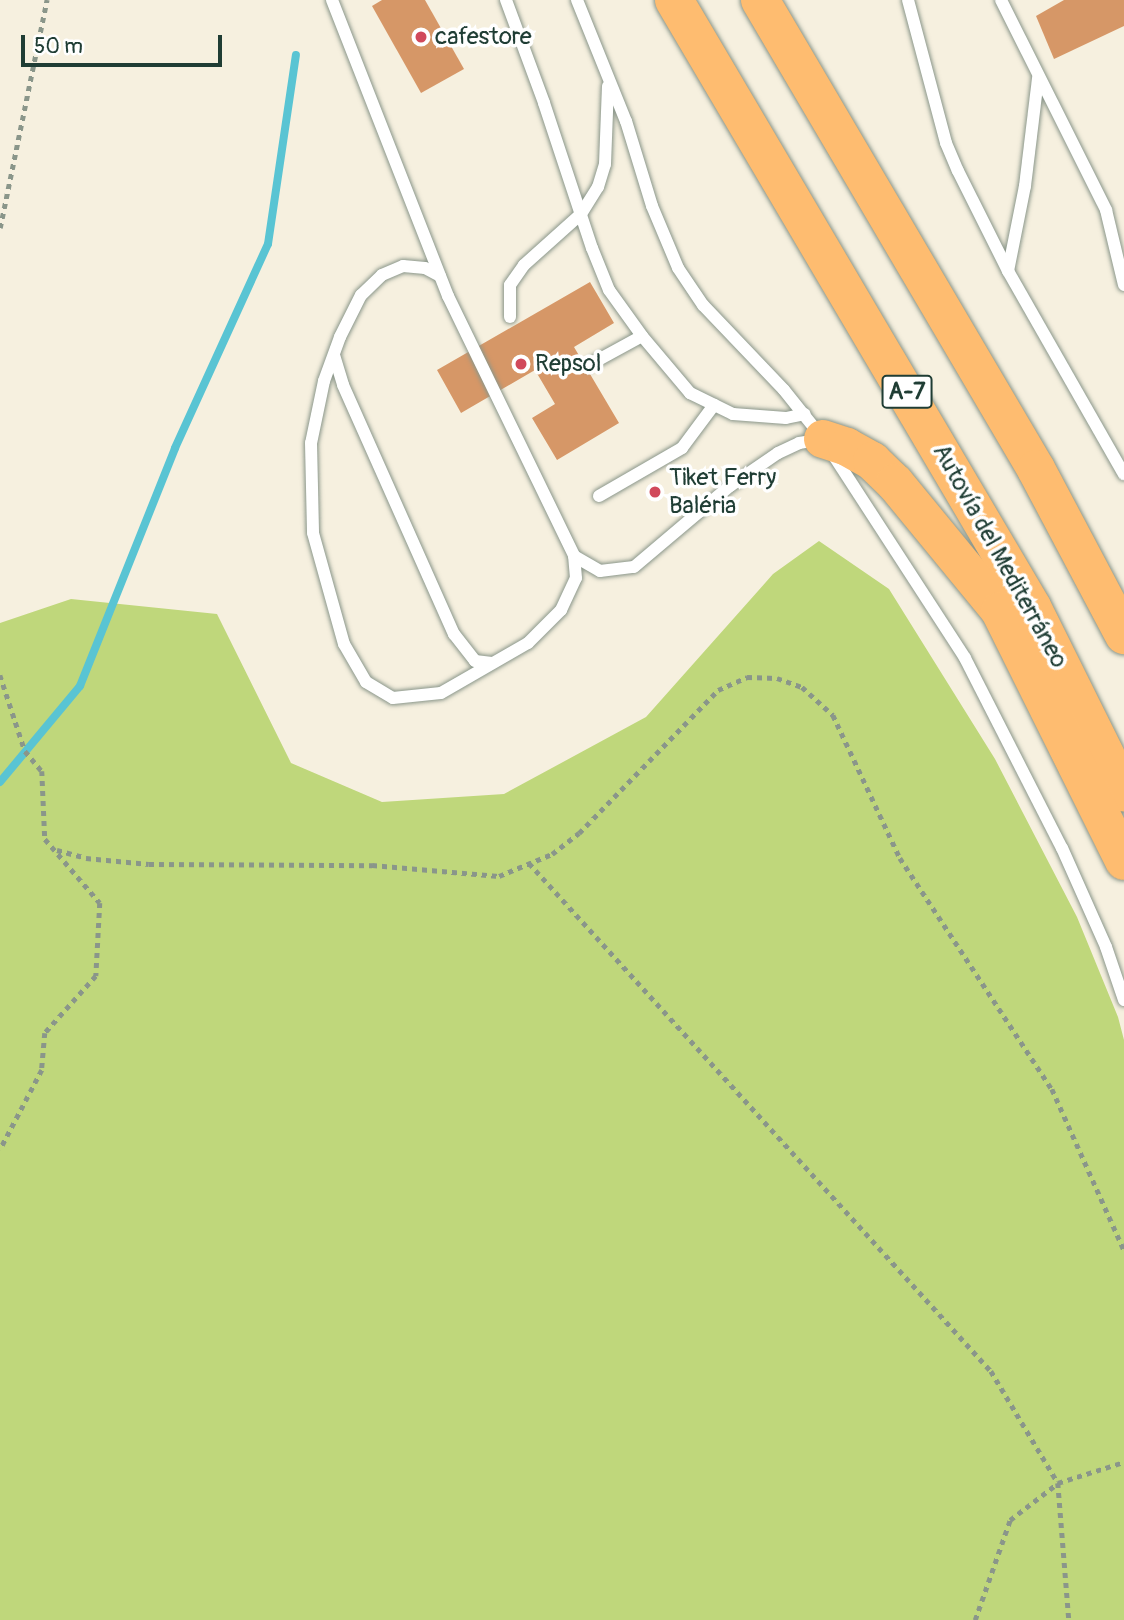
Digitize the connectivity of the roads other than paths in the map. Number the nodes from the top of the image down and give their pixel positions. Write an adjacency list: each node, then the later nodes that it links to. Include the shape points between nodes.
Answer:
1 (332, 0): 12 (lane)
2 (506, 0): 10 (lane)
3 (577, 0): 8 (lane)
4 (674, 0): 25 (highway, Autovía del Mediterráneo / A-7, via 1032,607)
5 (760, 0): 23 (highway, via 1036,469)
6 (908, 0): 11 (lane, via 946,143)
7 (1002, 0): 9 (lane)
8 (607, 72): 10 (lane, via 605,164 598,187); 19 (lane, via 678,268 703,305)
9 (1038, 77): 11 (lane, via 1025,186); 13 (lane, via 1106,210)
10 (581, 214): 14 (lane, via 524,265 510,285); 15 (lane, via 610,290)
11 (1008, 271): 20 (lane)
12 (440, 276): 16 (lane, via 425,268 403,266 382,275 361,295); 22 (lane)
13 (1124, 285)
14 (510, 317)
15 (642, 336): 17 (lane); 18 (lane, via 690,393)
16 (334, 354): 24 (lane, via 343,385 454,634 475,661); 24 (lane, via 311,443 313,533 344,644 366,681 393,698 441,693)
17 (589, 365)
18 (714, 405): 19 (lane, via 733,414 786,418); 21 (lane, via 682,448)
19 (814, 426): 22 (lane, via 799,443 730,486 634,568 600,571); 26 (highway, via 873,461 1000,611); 27 (lane, via 965,658 1062,848)
20 (1124, 474)
21 (599, 496)
22 (574, 556): 24 (lane, via 576,578 561,610 528,643)
23 (1124, 635)
24 (493, 663)
25 (1124, 792)
26 (1124, 861)
27 (1124, 1000)

